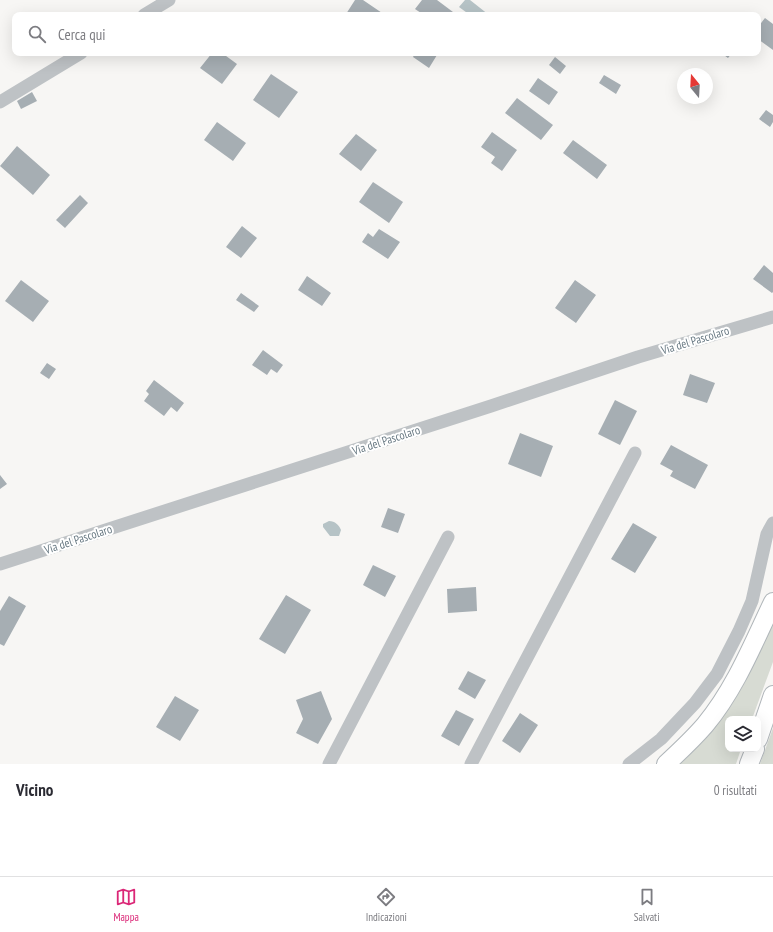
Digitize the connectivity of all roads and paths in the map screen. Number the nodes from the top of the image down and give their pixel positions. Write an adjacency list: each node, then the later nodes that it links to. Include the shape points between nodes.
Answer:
1 (169, 0): 2 (street)
2 (149, 12)
3 (76, 56): 4 (street)
4 (0, 102)
5 (773, 317): 9 (street, Via del Pascolaro, via 638,357)
6 (635, 453): 15 (street)
7 (773, 523): 16 (street, via 767,534 752,601 717,674 695,703 661,739)
8 (448, 537): 14 (street)
9 (0, 564)
10 (773, 602): 17 (main road, via 724,698 705,725)
11 (773, 695): 12 (main road)
12 (761, 730)
13 (754, 752): 18 (main road)
14 (329, 764)
15 (471, 764)
16 (629, 764)
17 (666, 764)
18 (750, 764)

